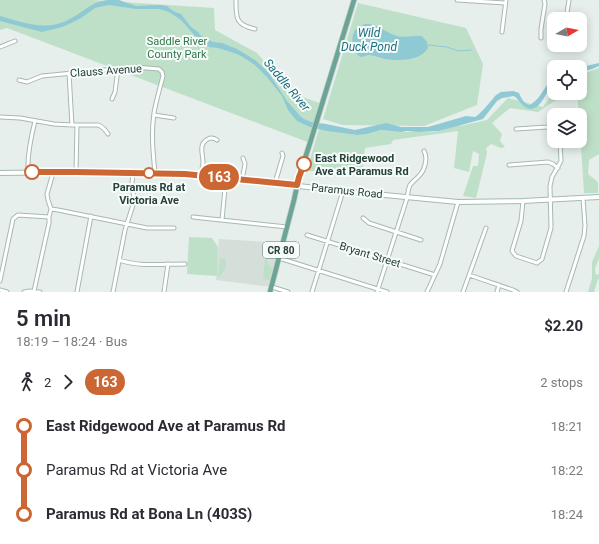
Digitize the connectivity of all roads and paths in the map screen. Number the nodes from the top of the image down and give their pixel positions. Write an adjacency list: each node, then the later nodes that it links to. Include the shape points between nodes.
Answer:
1 (236, 0): 8 (street, via 238,21)
2 (354, 0): 43 (main road, CR 80)
3 (457, 0): 5 (street)
4 (569, 0): 7 (street)
5 (505, 1): 9 (street)
6 (544, 2): 10 (street)
7 (567, 12)
8 (255, 29)
9 (502, 32)
10 (541, 38)
11 (15, 41): 12 (street)
12 (0, 47)
13 (118, 69): 14 (street, Clauss Avenue); 16 (street); 17 (street, Clauss Avenue, via 135,67 157,69 162,72)
14 (69, 73): 15 (street, Clauss Avenue, via 42,76 27,82); 21 (street)
15 (19, 80)
16 (112, 99)
17 (154, 115): 19 (street); 38 (street, Clauss Avenue)
18 (0, 117): 20 (street)
19 (174, 118)
20 (35, 121): 21 (street); 33 (street, via 27,164)
21 (72, 125): 22 (street)
22 (76, 125): 25 (street, via 102,126); 35 (street)
23 (547, 127): 24 (street)
24 (516, 129)
25 (108, 134)
26 (217, 140): 39 (street, via 209,138 203,144)
27 (560, 148): 32 (street)
28 (424, 151): 46 (street, via 424,169 410,186)
29 (282, 153): 42 (street)
30 (243, 158): 41 (street, via 245,164)
31 (509, 164): 32 (street, via 548,162)
32 (558, 168): 48 (street, via 551,182)
33 (28, 172): 34 (main road, Paramus Road); 36 (main road, Paramus Road)
34 (53, 172): 35 (main road, Paramus Road); 51 (street, via 47,197)
35 (76, 172): 37 (main road, Paramus Road)
36 (0, 173)
37 (133, 173): 38 (main road, Paramus Road); 57 (street, via 134,200)
38 (155, 173): 39 (main road, Paramus Road)
39 (201, 175): 40 (main road, Paramus Road)
40 (226, 178): 41 (main road, Paramus Road); 56 (street)
41 (242, 180): 42 (main road, Paramus Road)
42 (275, 183): 43 (main road, Paramus Road)
43 (297, 185): 44 (main road, Paramus Road); 58 (main road, CR 80)
44 (343, 191): 46 (main road, Paramus Road); 64 (street)
45 (599, 197): 47 (main road, Paramus Road)
46 (407, 198): 50 (main road, Paramus Road); 61 (street)
47 (583, 198): 48 (main road, Paramus Road); 94 (street, via 584,236)
48 (550, 199): 49 (main road, Paramus Road); 49 (street, via 550,233 542,259 537,263 516,256 512,251 521,221)
49 (523, 201): 50 (main road, Paramus Road)
50 (458, 202): 73 (street, via 440,264)
51 (51, 209): 52 (street); 53 (street)
52 (91, 216): 57 (street); 84 (street)
53 (49, 217): 67 (street, via 14,217); 79 (street)
54 (193, 217): 56 (street)
55 (364, 218): 61 (street, via 369,223)
56 (222, 220): 58 (street)
57 (126, 224): 59 (street, via 147,228); 68 (street)
58 (287, 227): 65 (main road, CR 80)
59 (174, 228)
60 (486, 228): 74 (street)
61 (396, 232): 63 (street); 69 (street)
62 (306, 235): 64 (street, Bryant Street)
63 (421, 240)
64 (327, 242): 69 (street, Bryant Street); 72 (street)
65 (279, 258): 72 (street); 78 (main road, CR 80)
66 (0, 259): 67 (street)
67 (4, 260): 75 (street)
68 (119, 260): 70 (street, via 139,264); 85 (street)
69 (387, 260): 73 (street, Bryant Street); 80 (street)
70 (168, 264): 71 (street); 86 (street)
71 (185, 264)
72 (318, 270): 80 (street); 88 (street)
73 (434, 275): 90 (street)
74 (469, 275): 76 (street); 91 (street)
75 (0, 281)
76 (499, 285): 92 (street); 93 (street)
77 (0, 290): 81 (street)
78 (271, 290): 87 (street)
79 (34, 291): 82 (street); 83 (street)
80 (378, 291): 89 (street)
81 (7, 292)
82 (24, 292)
83 (40, 292)
84 (77, 292)
85 (113, 292)
86 (164, 292)
87 (288, 292)
88 (312, 292)
89 (387, 292)
90 (427, 292)
91 (463, 292)
92 (497, 292)
93 (517, 292)
94 (566, 292)

